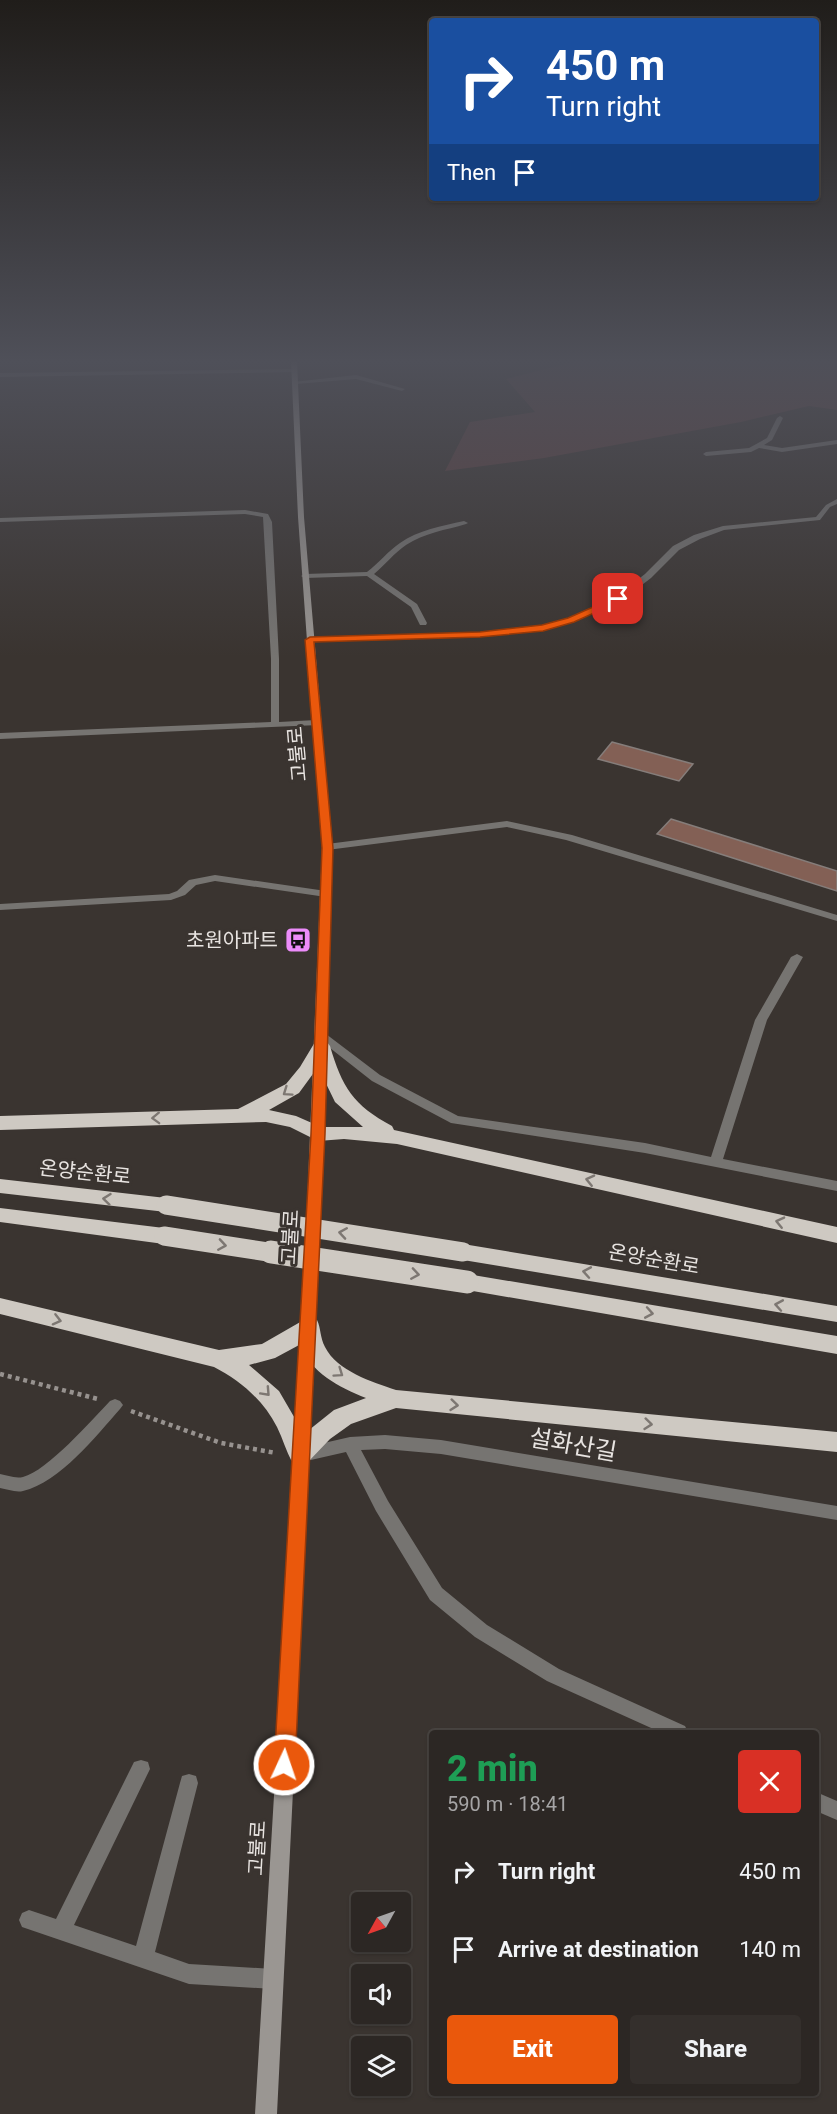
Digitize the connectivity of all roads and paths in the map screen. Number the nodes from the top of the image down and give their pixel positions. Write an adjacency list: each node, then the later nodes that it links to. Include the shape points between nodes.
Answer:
1 (300, 460): 6 (main road, 고불로)
2 (837, 501): 8 (street, via 818,519 723,528 697,537 676,548 618,599 543,628)
3 (0, 520): 10 (street, via 246,512 266,515)
4 (464, 523): 5 (street, via 408,540)
5 (369, 574): 6 (street); 7 (street, via 414,606)
6 (305, 576): 8 (main road, 고불로)
7 (423, 623)
8 (310, 640): 9 (main road, 고불로)
9 (316, 723): 10 (street); 12 (main road, 고불로)
10 (275, 725): 11 (street)
11 (0, 736)
12 (327, 848): 13 (main road, 고불로); 15 (street, via 507,824 568,837)
13 (326, 894): 14 (street, via 214,878 193,882 171,897); 17 (main road, 고불로)
14 (0, 907)
15 (837, 918)
16 (797, 957): 22 (street, via 761,1020)
17 (321, 1042): 18 (highway, one-way to 18, via 308,1072 287,1092 244,1112); 20 (main road, 고불로); 21 (highway, via 330,1077 342,1099 363,1120); 22 (street, via 376,1078 455,1120)
18 (215, 1116): 19 (highway, one-way to 19); 20 (highway, via 279,1117 303,1124)
19 (0, 1123)
20 (318, 1134): 21 (highway); 29 (main road, 고불로)
21 (397, 1137): 26 (highway, one-way to 21)
22 (716, 1162): 24 (street)
23 (0, 1186): 28 (highway, 온양순환로, one-way to 23, bridge, via 166,1205)
24 (837, 1186)
25 (0, 1215): 30 (highway, one-way to 30, bridge, via 467,1282)
26 (837, 1235)
27 (0, 1306): 31 (highway, one-way to 31)
28 (837, 1314)
29 (309, 1326): 31 (highway, via 271,1351 247,1358); 33 (highway, one-way to 33, via 315,1349 333,1369 362,1389); 37 (main road, 고불로)
30 (837, 1345)
31 (219, 1359): 37 (highway, one-way to 37, via 238,1368 276,1403 290,1425)
32 (0, 1374): 34 (path)
33 (396, 1399): 35 (highway, one-way to 35); 37 (highway, via 334,1420)
34 (115, 1405): 37 (path, via 258,1452); 38 (street, via 44,1473 23,1485)
35 (837, 1442)
36 (350, 1444): 37 (street, 설화산길); 39 (street, 설화산길, via 385,1442 441,1447); 40 (street, via 382,1506 436,1594 481,1632 553,1675)
37 (300, 1455): 48 (main road, 고불로)
38 (0, 1481)
39 (837, 1513)
40 (675, 1730)
41 (141, 1769): 46 (street)
42 (189, 1783): 47 (street)
43 (819, 1802): 44 (street)
44 (837, 1811)
45 (29, 1920): 46 (street)
46 (62, 1931): 47 (street)
47 (143, 1959): 48 (street, via 189,1974)
48 (273, 1979): 49 (main road, 고불로)
49 (266, 2114)

